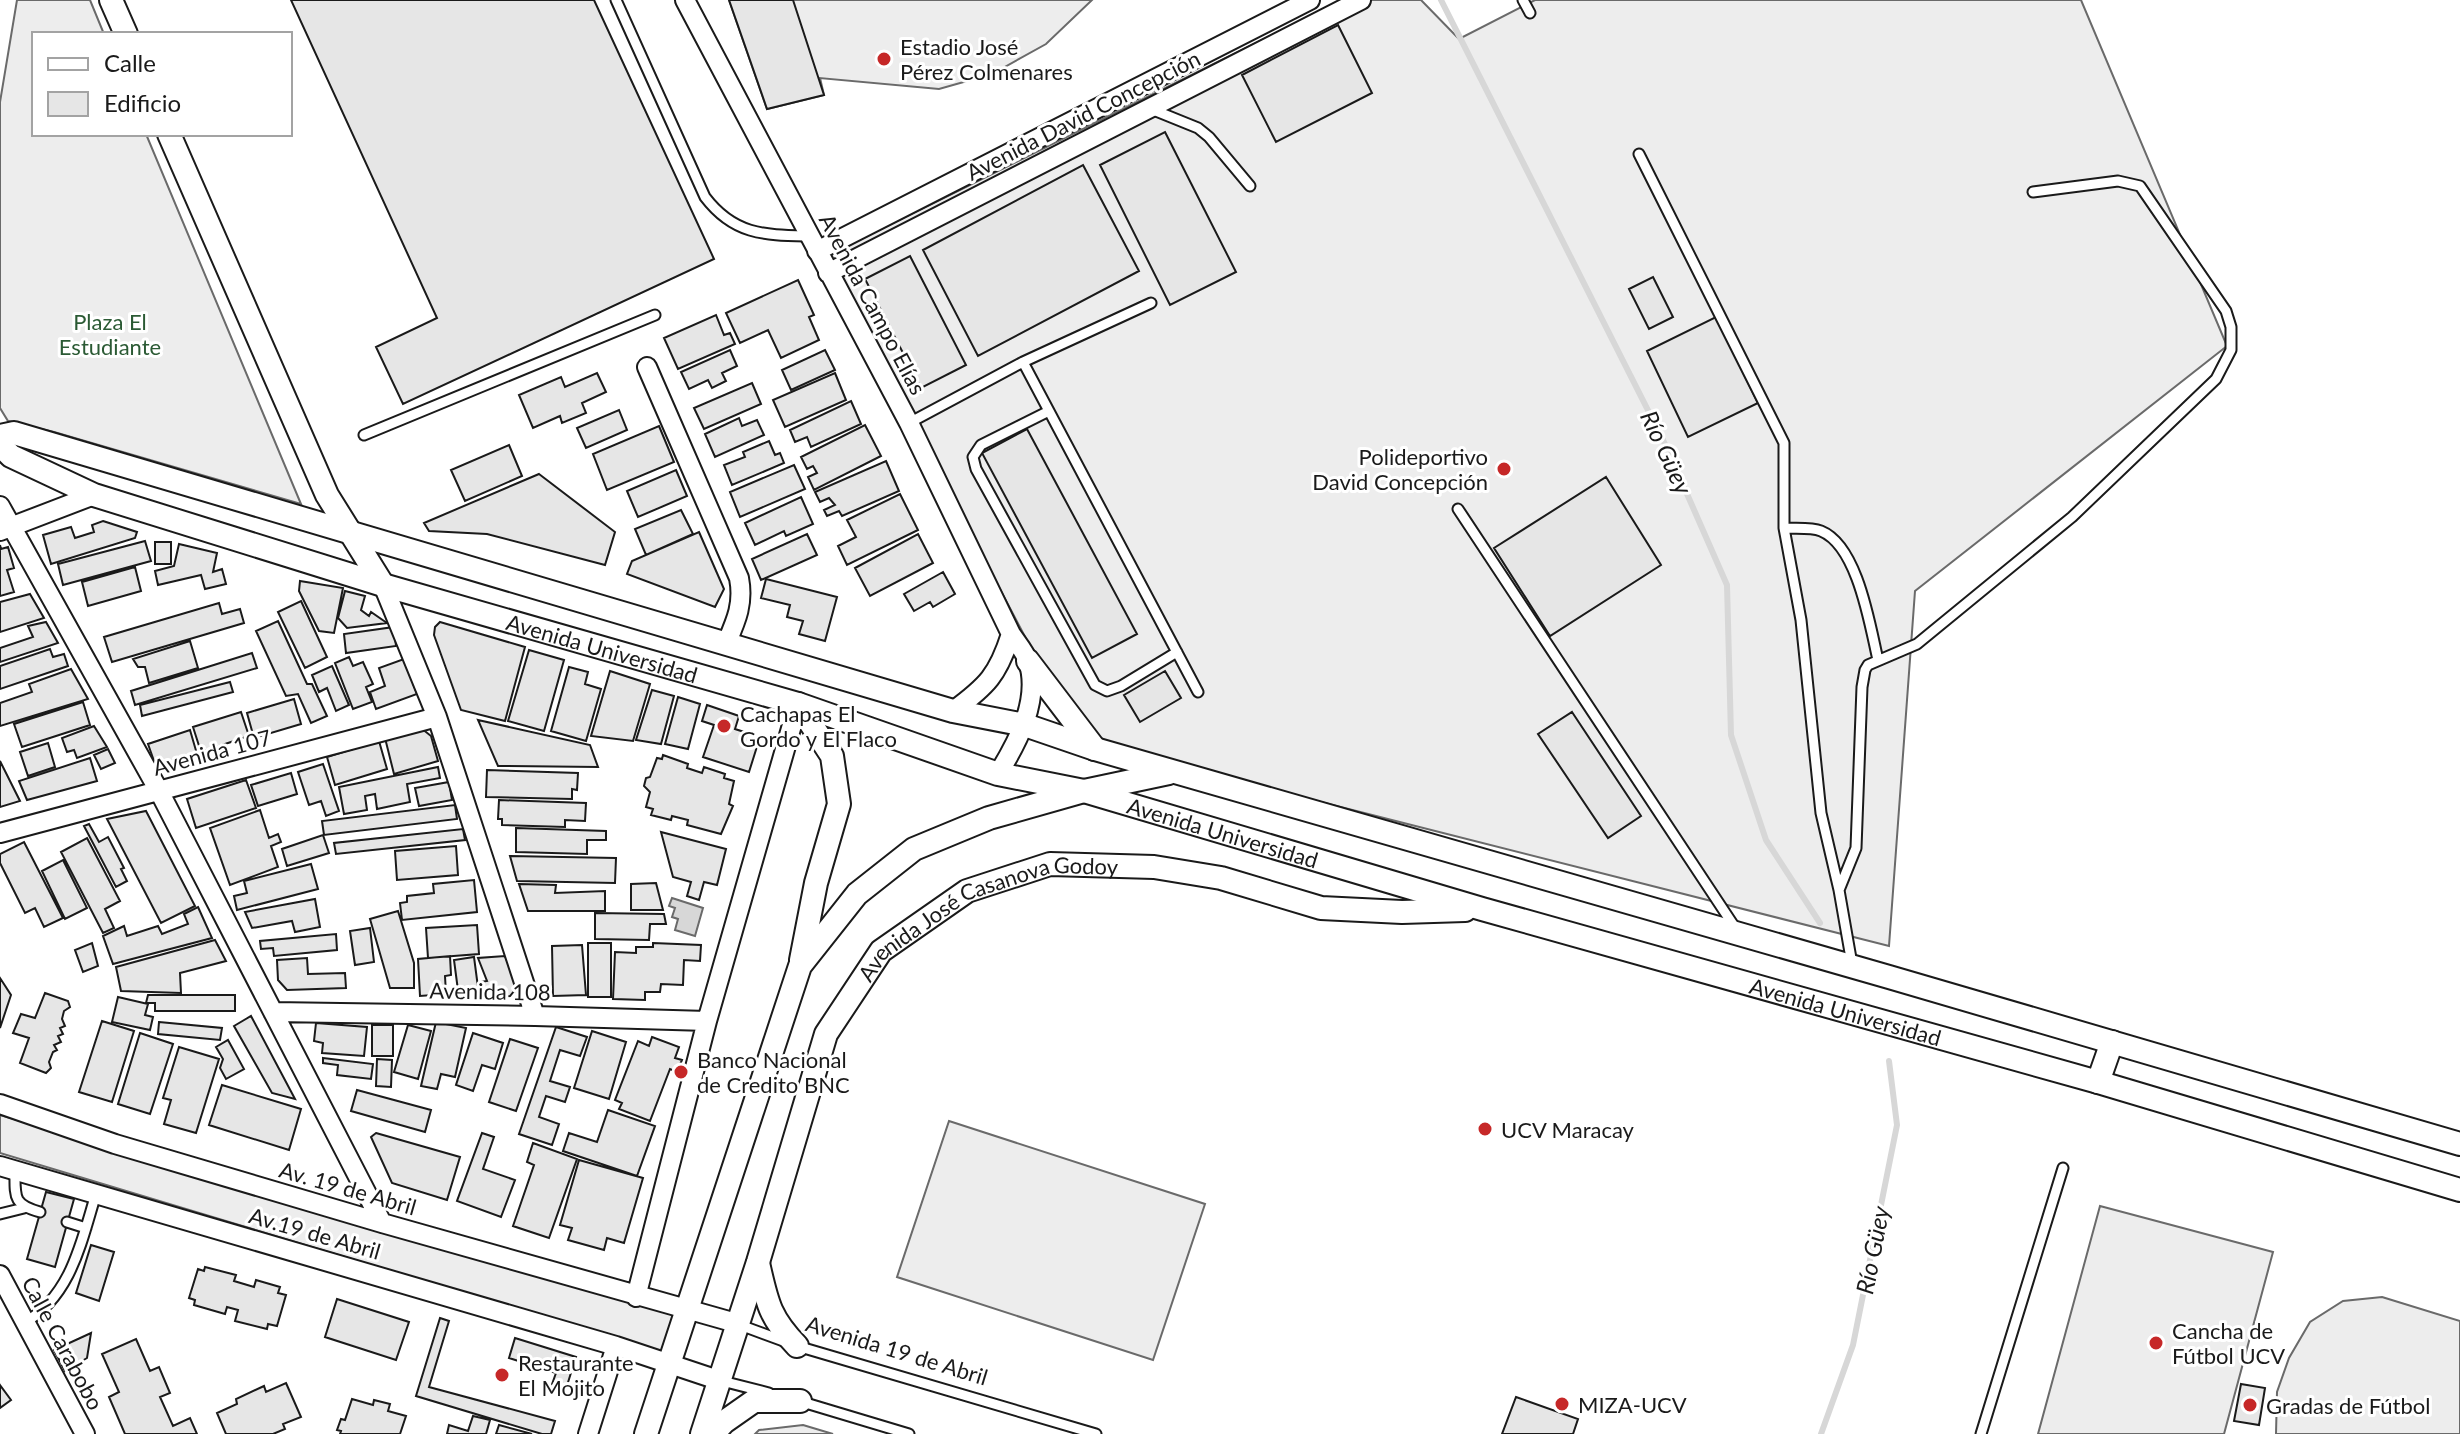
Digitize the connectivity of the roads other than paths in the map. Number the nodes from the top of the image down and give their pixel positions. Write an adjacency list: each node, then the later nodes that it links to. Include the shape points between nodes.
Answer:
1 (111, 0): 8 (street)
2 (616, 0): 14 (lane, via 705,197 732,224)
3 (685, 0): 14 (street, Avenida Campo Elías)
4 (1310, 0): 14 (street, Avenida David Concepción)
5 (1361, 0): 9 (street, Avenida David Concepción)
6 (1523, 0): 7 (lane)
7 (1530, 13)
8 (125, 32)
9 (1149, 109): 12 (lane, via 1198,128); 15 (street, Avenida David Concepción)
10 (170, 136): 30 (street, via 327,495)
11 (1639, 154): 28 (lane, via 1784,443)
12 (1250, 186)
13 (2033, 192): 35 (lane, via 2118,181 2140,186 2226,311 2231,350 2216,379 2072,517 1917,644)
14 (813, 243): 15 (street, Avenida Campo Elías)
15 (828, 273): 21 (street, Avenida Campo Elías)
16 (1151, 303): 18 (lane)
17 (655, 315): 22 (lane)
18 (1023, 362): 20 (lane); 21 (lane)
19 (647, 367): 33 (street, via 739,578 739,613)
20 (1049, 411): 34 (lane); 34 (lane, via 981,445 973,457 976,469 1095,685 1107,691 1121,686)
21 (909, 423): 32 (street, Avenida Campo Elías)
22 (364, 435)
23 (0, 436): 30 (street, Avenida Universidad, via 14,433)
24 (0, 445): 25 (street, Avenida Universidad, via 11,456)
25 (94, 495): 29 (street); 31 (street, Avenida Universidad)
26 (0, 506): 29 (street)
27 (1458, 509): 50 (lane)
28 (1784, 528): 35 (lane, via 1821,531 1845,555 1861,586); 48 (lane, via 1801,620 1821,813)
29 (7, 529): 45 (street)
30 (349, 531): 31 (street); 33 (street, Avenida Universidad)
31 (383, 585): 38 (street, Avenida Universidad); 40 (street)
32 (1011, 634): 36 (street, Avenida Campo Elías); 39 (street, via 995,674)
33 (726, 644): 39 (street, Avenida Universidad)
34 (1177, 652): 37 (lane)
35 (1878, 660): 48 (lane, via 1865,670 1862,687 1856,848)
36 (1028, 661): 41 (street); 42 (street)
37 (1198, 692)
38 (798, 704): 44 (street, Avenida Universidad); 51 (street, via 832,756 839,804); 55 (street)
39 (953, 711): 41 (street, Avenida Universidad)
40 (437, 717): 45 (street, Avenida 107); 54 (street)
41 (1025, 725): 42 (street, Avenida Universidad); 44 (street)
42 (1095, 749): 43 (street, Avenida Universidad)
43 (1174, 772): 46 (street); 50 (street, Avenida Universidad)
44 (998, 774): 46 (street, Avenida Universidad)
45 (159, 791): 47 (street, Avenida 107); 53 (street)
46 (1084, 791): 49 (street, Avenida Universidad); 51 (street, via 989,818 914,849 857,894)
47 (0, 833)
48 (1839, 890): 52 (lane)
49 (1482, 909): 57 (street, Avenida Universidad); 70 (street, Avenida José Casanova Godoy, via 1321,908 1221,878 1154,867 1050,864 967,891 881,951 826,1034)
50 (1740, 935): 52 (street, Avenida Universidad)
51 (800, 966): 73 (street)
52 (1852, 968): 56 (street, Avenida Universidad)
53 (273, 1012): 54 (street, Avenida 108); 68 (street)
54 (535, 1016): 55 (street, Avenida 108)
55 (707, 1021): 72 (street)
56 (2112, 1042): 57 (street); 59 (street, Avenida Universidad)
57 (2098, 1082): 62 (street, Avenida Universidad)
58 (0, 1104): 68 (street, Av. 19 de Abril)
59 (2460, 1144)
60 (8, 1168): 63 (street, Av.19 de Abril); 64 (lane)
61 (2063, 1168): 88 (lane)
62 (2460, 1190)
63 (96, 1194): 69 (lane); 76 (street, Av.19 de Abril)
64 (24, 1208): 65 (lane); 66 (lane)
65 (40, 1212)
66 (0, 1214)
67 (67, 1222): 69 (lane)
68 (382, 1223): 72 (street, Av. 19 de Abril)
69 (86, 1228): 74 (lane, via 61,1289 45,1310)
70 (758, 1262): 75 (street, Avenida José Casanova Godoy); 77 (street, via 777,1325)
71 (0, 1275): 74 (street, Calle Carabobo)
72 (636, 1297): 73 (street, Av. 19 de Abril)
73 (685, 1309): 75 (street, Avenida 19 de Abril); 78 (street)
74 (24, 1323): 81 (street, Calle Carabobo)
75 (736, 1323): 77 (lane, Avenida 19 de Abril); 79 (street, Avenida José Casanova Godoy)
76 (616, 1346): 78 (street); 82 (street)
77 (797, 1346): 87 (lane, Avenida 19 de Abril)
78 (668, 1363): 79 (street); 83 (street)
79 (718, 1380): 80 (lane); 84 (street)
80 (800, 1401): 85 (street, via 754,1401); 86 (lane)
81 (85, 1434)
82 (588, 1434)
83 (646, 1434)
84 (702, 1434)
85 (713, 1434)
86 (909, 1434)
87 (1096, 1434)
88 (1981, 1434)

